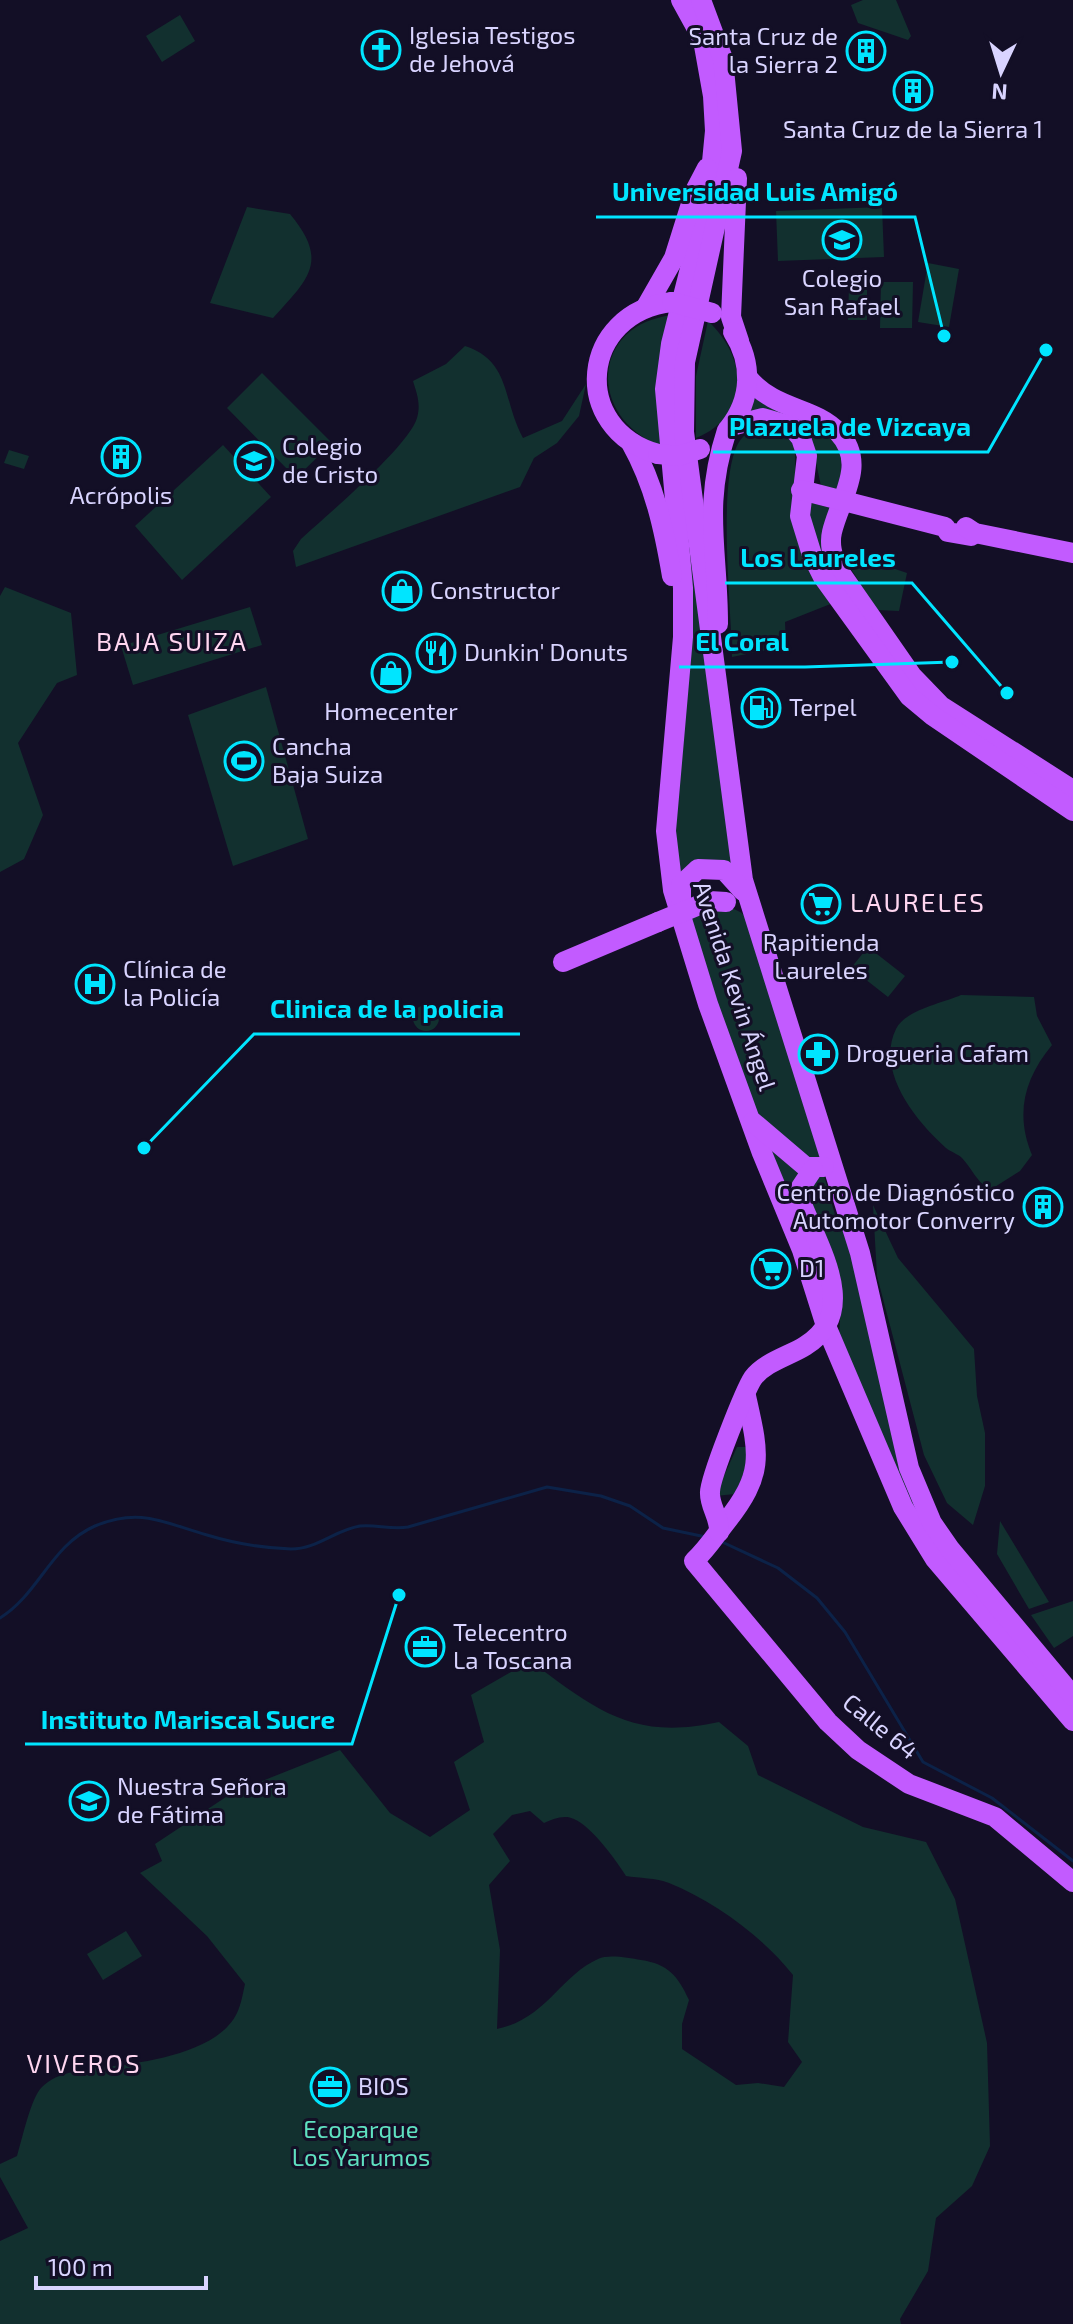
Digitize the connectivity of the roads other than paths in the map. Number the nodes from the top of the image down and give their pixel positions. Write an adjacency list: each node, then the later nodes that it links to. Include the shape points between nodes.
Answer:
1 (681, 0): 3 (main road, Avenida Kevin Ángel, via 703,40)
2 (701, 0): 3 (main road, Avenida Kevin Ángel, via 723,59)
3 (722, 154): 4 (main road, via 695,191 674,258); 5 (main road, via 738,188 731,317); 12 (main road, Avenida Kevin Ángel, via 671,344 665,389 682,557); 13 (main road, Avenida Kevin Ángel, via 717,233 692,323 682,391)
4 (646, 307): 5 (main road, bridge, via 672,302 712,313); 8 (main road, via 614,330 597,364 601,406 616,431)
5 (739, 341): 6 (main road)
6 (748, 378): 7 (main road, via 743,405); 10 (main road, via 763,395 838,432 852,458)
7 (729, 428): 8 (main road, bridge, via 700,449 679,456); 9 (main road, via 763,418 791,426 807,456); 13 (main road, via 717,460 710,510 718,621)
8 (631, 443): 12 (main road, via 664,526)
9 (801, 490): 10 (main road); 15 (main road, via 803,534 823,577 909,696)
10 (844, 504): 11 (main road, via 945,527 948,532); 14 (main road, via 832,532 837,568 912,676 941,706)
11 (1073, 553)
12 (683, 637): 18 (main road, Avenida Kevin Ángel, via 666,831 673,890)
13 (714, 659): 16 (main road, Avenida Kevin Ángel)
14 (1073, 790)
15 (1073, 811)
16 (746, 894): 17 (main road, Avenida Kevin Ángel); 18 (main road, via 724,870 698,869 681,885)
17 (753, 922): 19 (main road, bridge, via 726,902 709,901); 21 (main road, Avenida Kevin Ángel)
18 (685, 932): 20 (main road, Avenida Kevin Ángel)
19 (563, 962)
20 (750, 1119): 21 (main road, via 785,1152); 22 (main road, Avenida Kevin Ángel)
21 (823, 1167): 22 (main road, via 801,1187 800,1199 834,1290 834,1310); 29 (main road, Avenida Kevin Ángel, via 860,1253 918,1493 950,1549)
22 (826, 1326): 23 (main road, via 757,1373); 30 (main road, Avenida Kevin Ángel, via 914,1528)
23 (746, 1396): 24 (main road); 25 (main road)
24 (727, 1444): 25 (main road, via 744,1439); 27 (main road, via 710,1485)
25 (758, 1447): 26 (main road)
26 (748, 1491): 27 (main road); 28 (main road)
27 (711, 1502): 28 (main road, via 718,1517)
28 (710, 1544): 31 (main road, Calle 64, via 828,1722 858,1750 909,1784 995,1817)
29 (1073, 1696)
30 (1073, 1721)
31 (1073, 1882)

